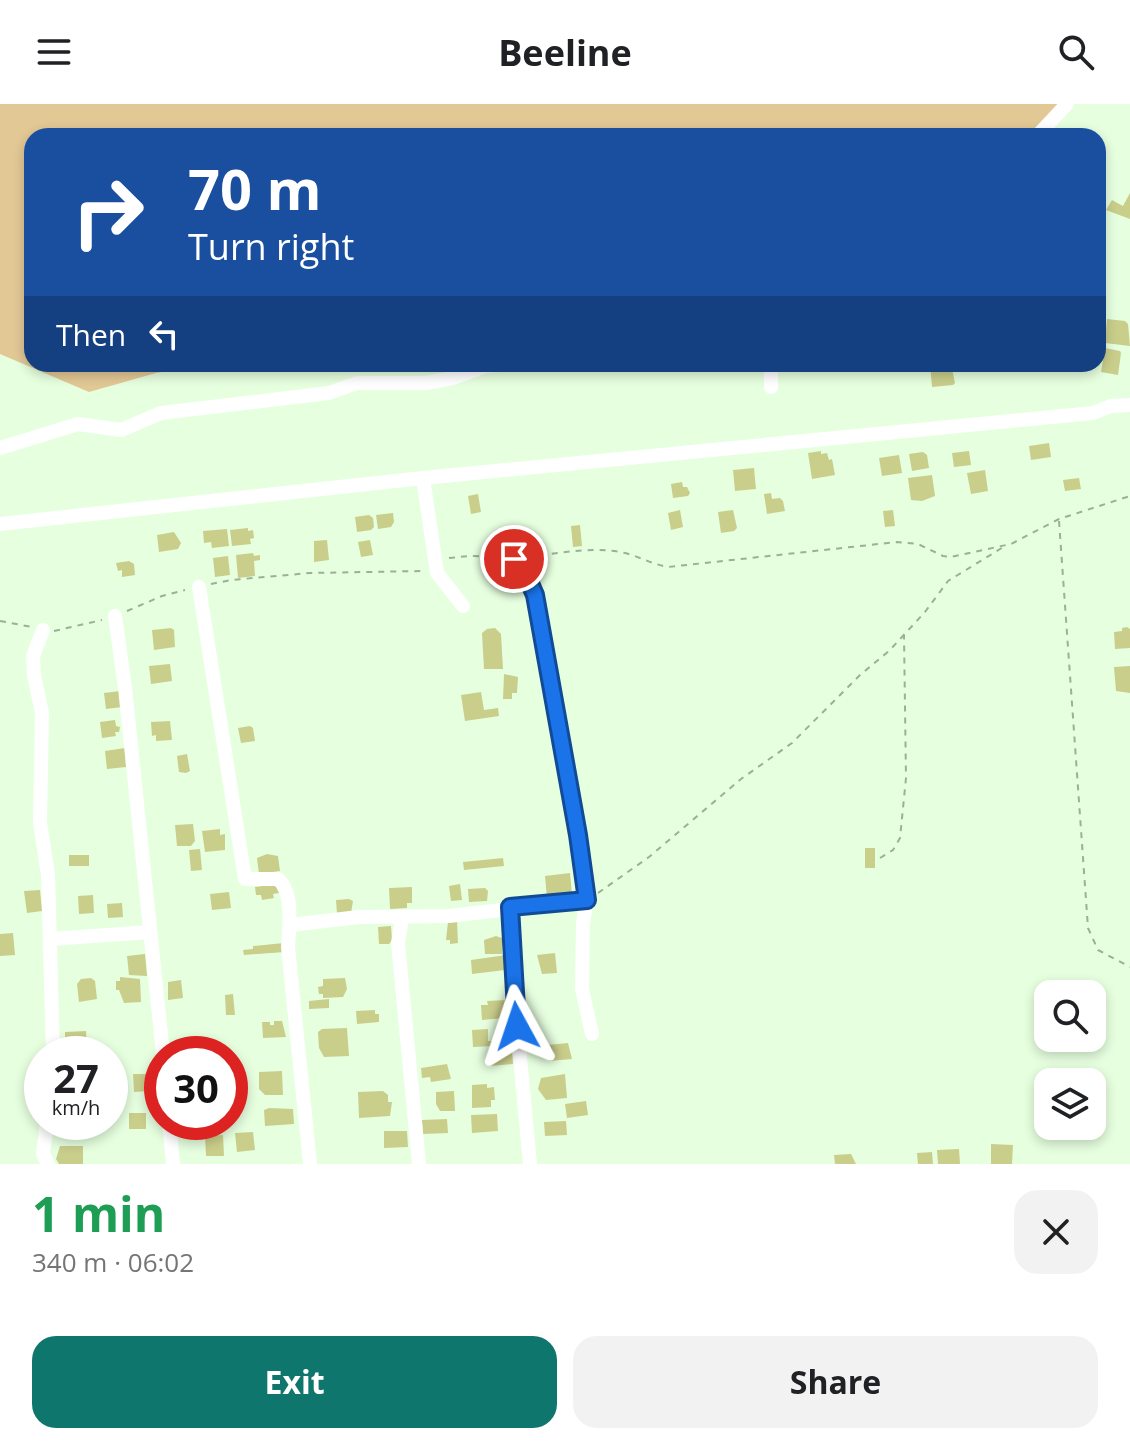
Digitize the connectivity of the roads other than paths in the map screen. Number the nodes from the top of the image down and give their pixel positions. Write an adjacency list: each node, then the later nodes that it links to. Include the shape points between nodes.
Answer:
1 (1067, 104): 2 (street)
2 (1044, 128)
3 (470, 372): 7 (street, via 426,383 357,383 329,393 161,413 121,430 78,424)
4 (771, 372): 5 (street)
5 (771, 387)
6 (1130, 405): 8 (street, via 935,430)
7 (0, 448)
8 (423, 478): 9 (street); 12 (street, via 436,566)
9 (0, 524)
10 (514, 559): 15 (street, via 535,595)
11 (199, 587): 18 (street, via 245,879 281,881)
12 (463, 606)
13 (115, 616): 19 (street)
14 (43, 630): 20 (street, via 33,656 42,713 40,822)
15 (587, 900): 16 (street); 21 (street, via 582,989)
16 (510, 907): 17 (street); 30 (street)
17 (402, 918): 18 (street); 29 (street, via 398,943)
18 (290, 925): 28 (street)
19 (150, 932): 20 (street); 23 (street)
20 (50, 939): 22 (street)
21 (592, 1034)
22 (53, 1036)
23 (161, 1036)
24 (45, 1140): 26 (street)
25 (171, 1140): 27 (street)
26 (48, 1164)
27 (173, 1164)
28 (310, 1164)
29 (419, 1164)
30 (530, 1164)

